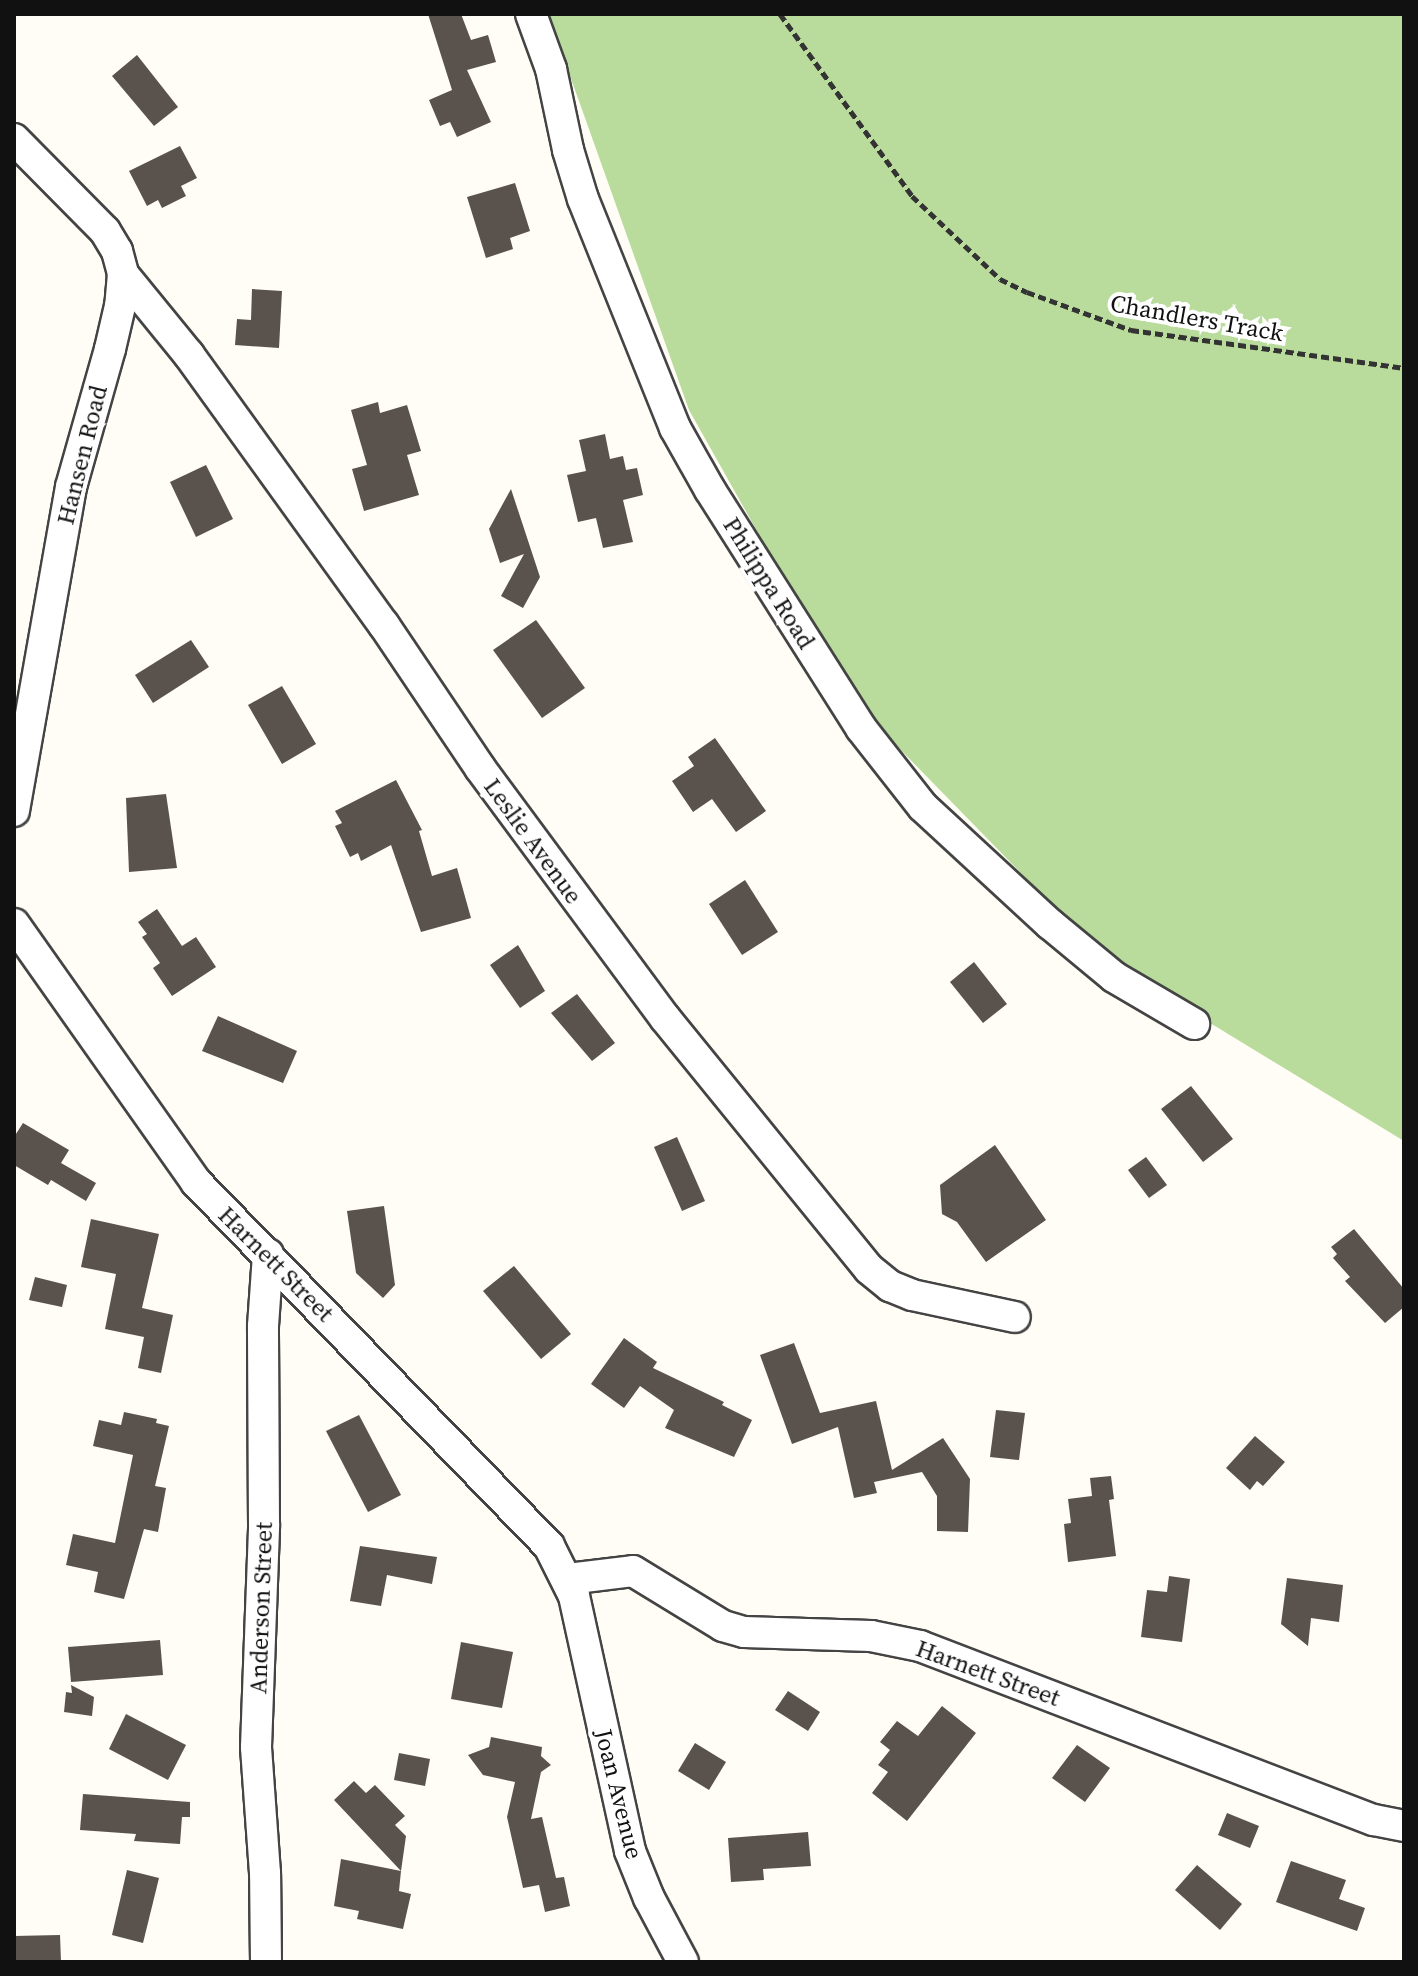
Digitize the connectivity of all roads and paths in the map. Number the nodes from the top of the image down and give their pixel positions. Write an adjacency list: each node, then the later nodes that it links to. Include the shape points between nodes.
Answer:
1 (531, 14): 8 (street, Philippa Road, via 551,69 583,199 675,428 861,728 923,807 1050,924 1114,977)
2 (780, 14): 5 (path, Chandlers Track, via 912,196 1000,279 1131,330)
3 (14, 139): 4 (street, Hansen Road, via 105,231)
4 (123, 274): 6 (street, Hansen Road, via 110,349 71,487); 10 (street, Leslie Avenue, via 189,355 656,1007 869,1269 912,1295)
5 (1404, 368)
6 (14, 811)
7 (14, 924): 9 (street, Harnett Street, via 181,1164)
8 (1194, 1024)
9 (268, 1254): 11 (street, Harnett Street, via 538,1531); 14 (street, Anderson Street, via 256,1747)
10 (1015, 1317)
11 (568, 1579): 12 (street, Harnett Street); 13 (street, Harnett Street, via 633,1571 723,1626 744,1632 871,1636 920,1646 1374,1820)
12 (579, 1618): 15 (street, Joan Avenue, via 630,1851)
13 (1404, 1826)
14 (266, 1962)
15 (683, 1962)

